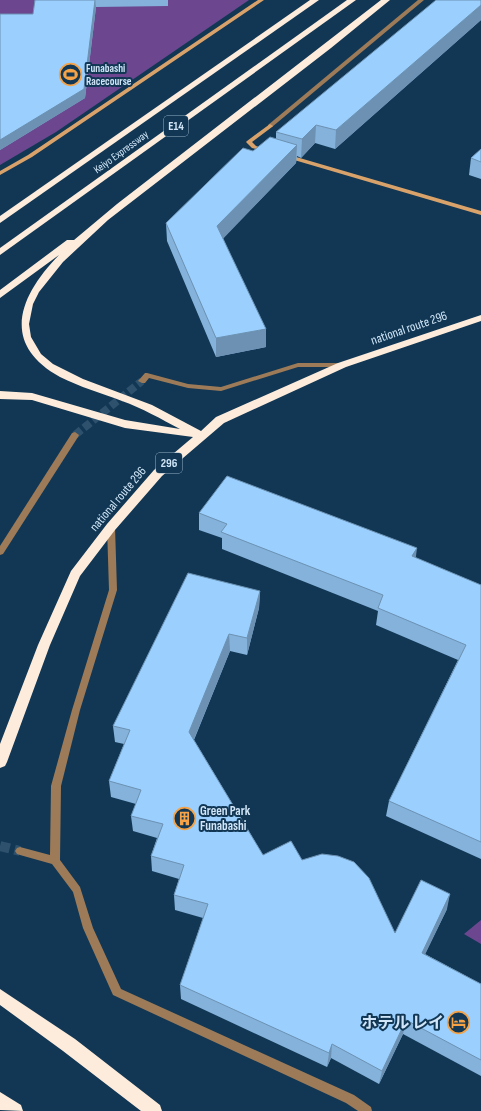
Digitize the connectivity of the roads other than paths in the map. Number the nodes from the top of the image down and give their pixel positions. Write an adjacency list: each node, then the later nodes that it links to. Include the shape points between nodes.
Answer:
1 (261, 0): 6 (street, via 30,156)
2 (315, 0): 9 (highway, Keiyo Expressway / E14)
3 (352, 0): 10 (highway, Keiyo Expressway / E14)
4 (386, 0): 7 (highway, via 346,34)
5 (421, 0): 8 (street, via 249,142 254,147)
6 (0, 173)
7 (119, 206): 11 (highway); 16 (highway, via 71,249 49,272 35,292 25,311 24,329 30,346 44,361 63,374 140,403)
8 (481, 213)
9 (0, 220)
10 (0, 252)
11 (0, 295)
12 (481, 318): 13 (highway, national route 296 / 296)
13 (342, 365): 14 (street, via 298,365 221,389 188,386 147,375); 16 (highway, national route 296 / 296, via 220,420)
14 (142, 382)
15 (0, 395): 16 (highway, via 59,402 124,424)
16 (200, 435): 18 (highway, national route 296 / 296, via 158,473)
17 (75, 436): 19 (street)
18 (111, 527): 20 (highway, national route 296 / 296, via 75,574 44,645); 22 (street, via 113,590 76,710 56,786)
19 (0, 552)
20 (0, 762)
21 (20, 851): 22 (street)
22 (55, 861): 27 (street, via 77,890 88,928 117,992 350,1099)
23 (0, 996): 26 (highway)
24 (0, 1100): 25 (highway)
25 (15, 1111)
26 (154, 1111)
27 (367, 1111)

